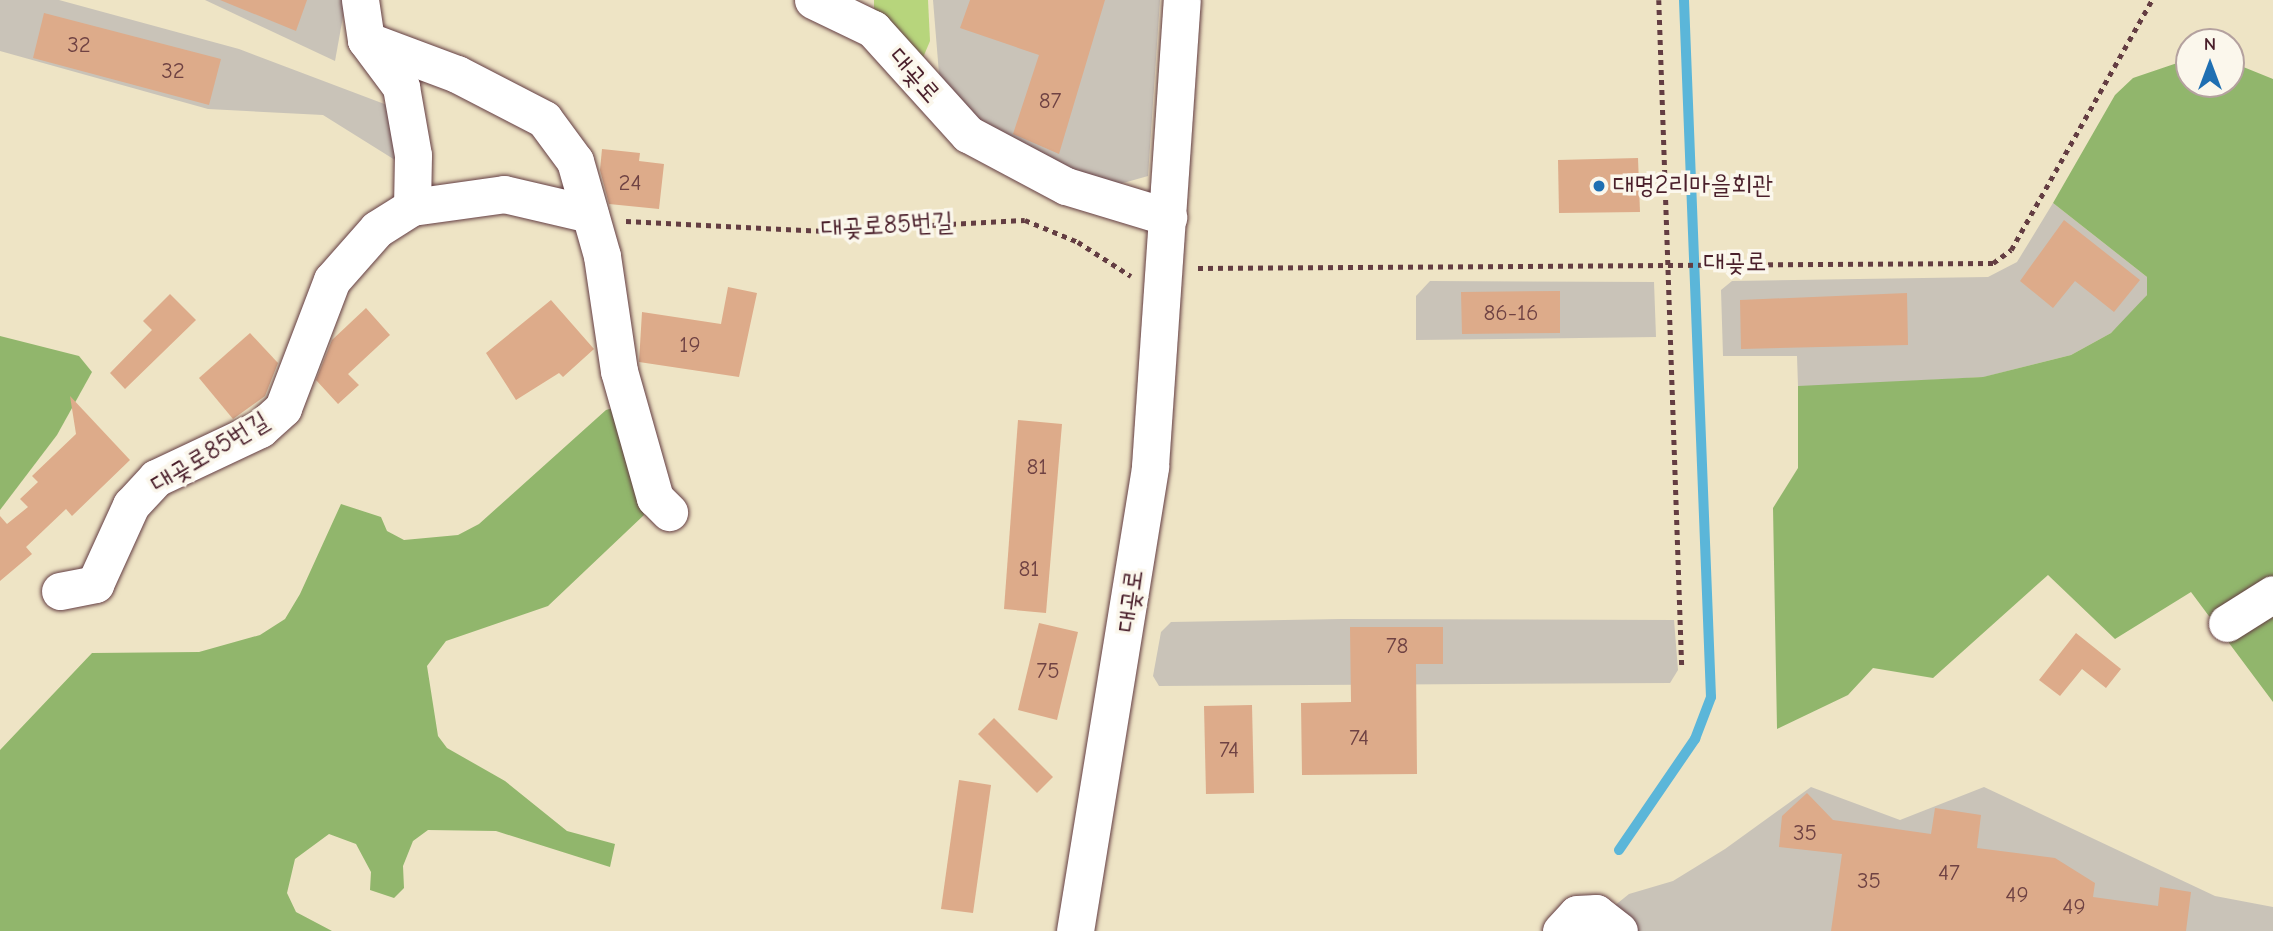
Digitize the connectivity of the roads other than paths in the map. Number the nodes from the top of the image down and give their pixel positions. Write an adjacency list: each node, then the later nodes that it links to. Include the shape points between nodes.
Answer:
1 (360, 0): 4 (street)
2 (813, 0): 7 (street, 대곶로, via 873,29 968,134 1066,186)
3 (1182, 0): 7 (street, 대곶로)
4 (366, 40): 5 (street, via 401,87 413,155); 6 (street, via 457,74 544,119 575,161)
5 (412, 207): 6 (street, 대곶로85번길, via 504,194); 9 (street, 대곶로85번길, via 377,229 343,264 304,340 283,408 260,429 156,478 131,505 95,584)
6 (590, 214): 8 (street, via 619,370 655,498)
7 (1168, 217): 12 (street, 대곶로, via 1165,283 1123,663)
8 (669, 512)
9 (60, 591)
10 (2273, 594): 11 (street)
11 (2227, 623)
12 (1074, 931)
13 (1561, 931): 14 (street, via 1577,914 1596,913)
14 (1619, 931)

